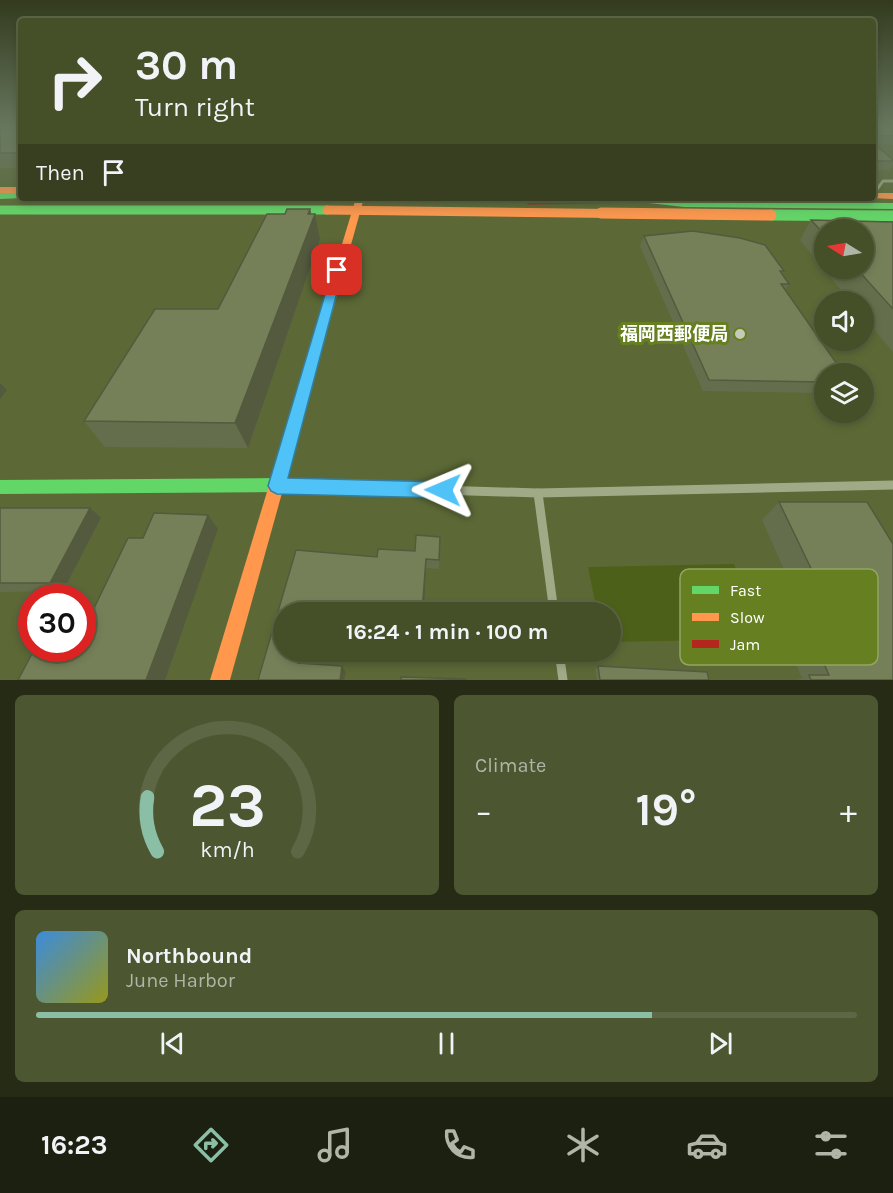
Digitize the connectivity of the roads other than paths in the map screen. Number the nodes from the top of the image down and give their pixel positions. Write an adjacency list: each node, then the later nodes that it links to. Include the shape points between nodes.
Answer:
1 (893, 181): 4 (lane, via 883,181)
2 (0, 190): 3 (main road)
3 (18, 190)
4 (876, 192)
5 (0, 196): 6 (main road)
6 (18, 196)
7 (876, 196): 8 (main road)
8 (893, 197)
9 (218, 201): 16 (main road, bridge)
10 (224, 201): 13 (main road)
11 (530, 201): 13 (main road, bridge)
12 (658, 201): 14 (main road, bridge)
13 (358, 204): 15 (main road); 17 (main road, bridge); 19 (main road)
14 (893, 206)
15 (0, 208): 16 (main road, bridge)
16 (157, 210): 17 (main road, bridge)
17 (893, 215)
18 (893, 484): 21 (street)
19 (277, 486): 20 (main road); 21 (street); 24 (main road)
20 (0, 488)
21 (538, 492): 22 (street)
22 (553, 602)
23 (561, 662): 25 (street)
24 (220, 680)
25 (563, 680)

